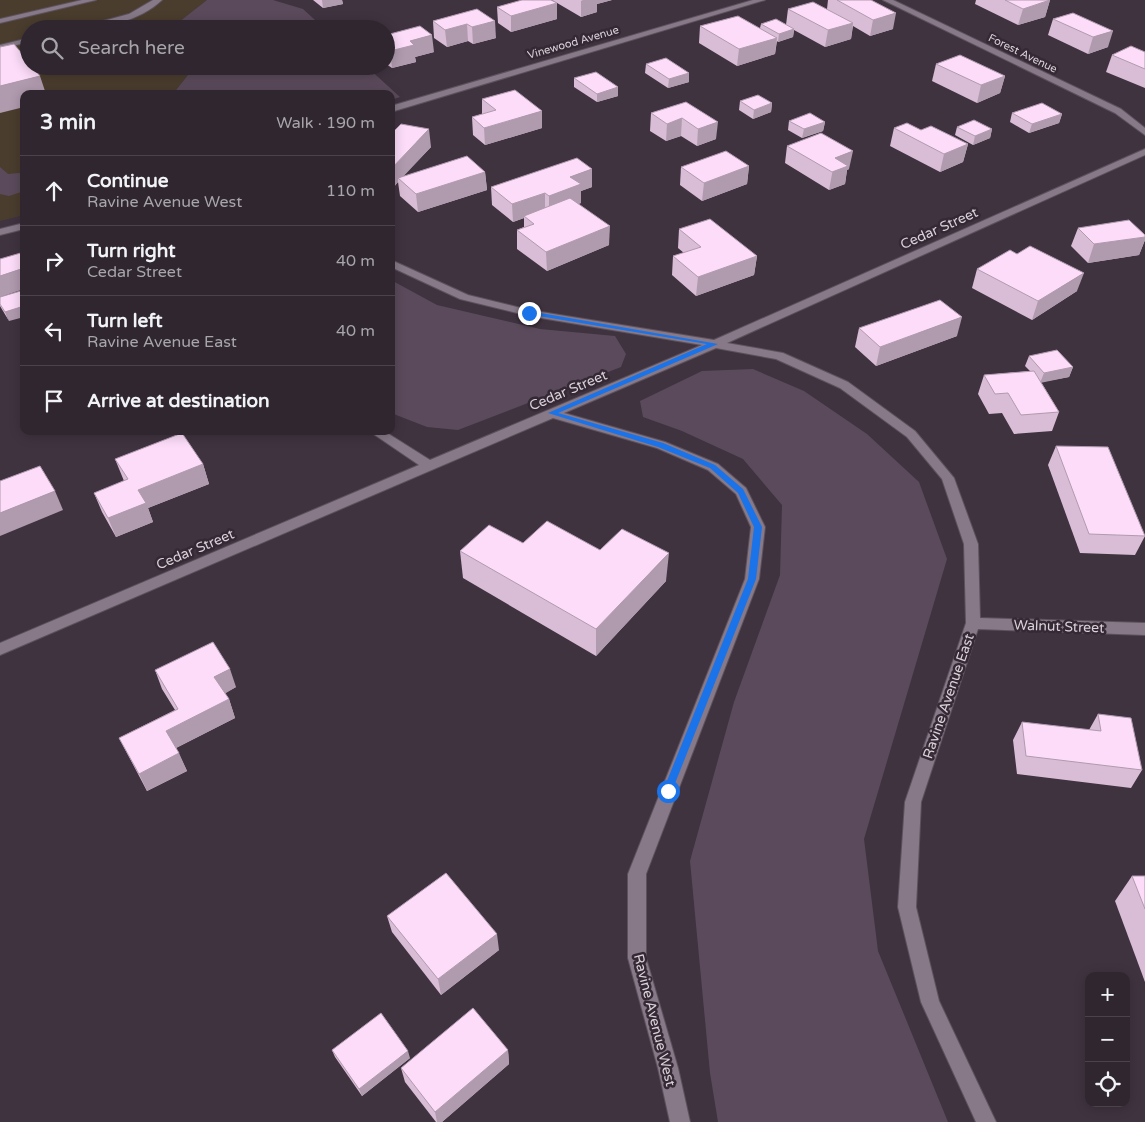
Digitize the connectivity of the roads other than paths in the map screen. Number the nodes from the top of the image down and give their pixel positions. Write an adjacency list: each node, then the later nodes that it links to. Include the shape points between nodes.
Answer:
1 (92, 0): 6 (street)
2 (158, 0): 5 (street, via 132,16)
3 (762, 0): 9 (street, Vinewood Avenue)
4 (887, 0): 10 (street, Forest Avenue, via 1118,111)
5 (115, 20)
6 (0, 21)
7 (20, 42): 8 (street)
8 (0, 47)
9 (395, 108)
10 (1145, 132)
11 (1145, 152): 15 (street, Cedar Street)
12 (20, 227): 13 (street)
13 (0, 232)
14 (395, 266): 15 (street, Ravine Avenue East, via 464,297 529,313)
15 (715, 344): 16 (street, Cedar Street); 19 (street, Ravine Avenue East, via 778,356 844,385 911,434 948,478 971,544)
16 (551, 413): 18 (street, Cedar Street); 22 (street, Ravine Avenue West, via 661,445 713,466 741,491 758,527 752,579 637,874 637,958)
17 (382, 435): 18 (street)
18 (428, 465): 21 (street, Cedar Street)
19 (973, 623): 20 (street, Walnut Street); 23 (street, Ravine Avenue East, via 913,802 907,907 930,1002)
20 (1145, 629)
21 (0, 649)
22 (680, 1122)
23 (986, 1122)

